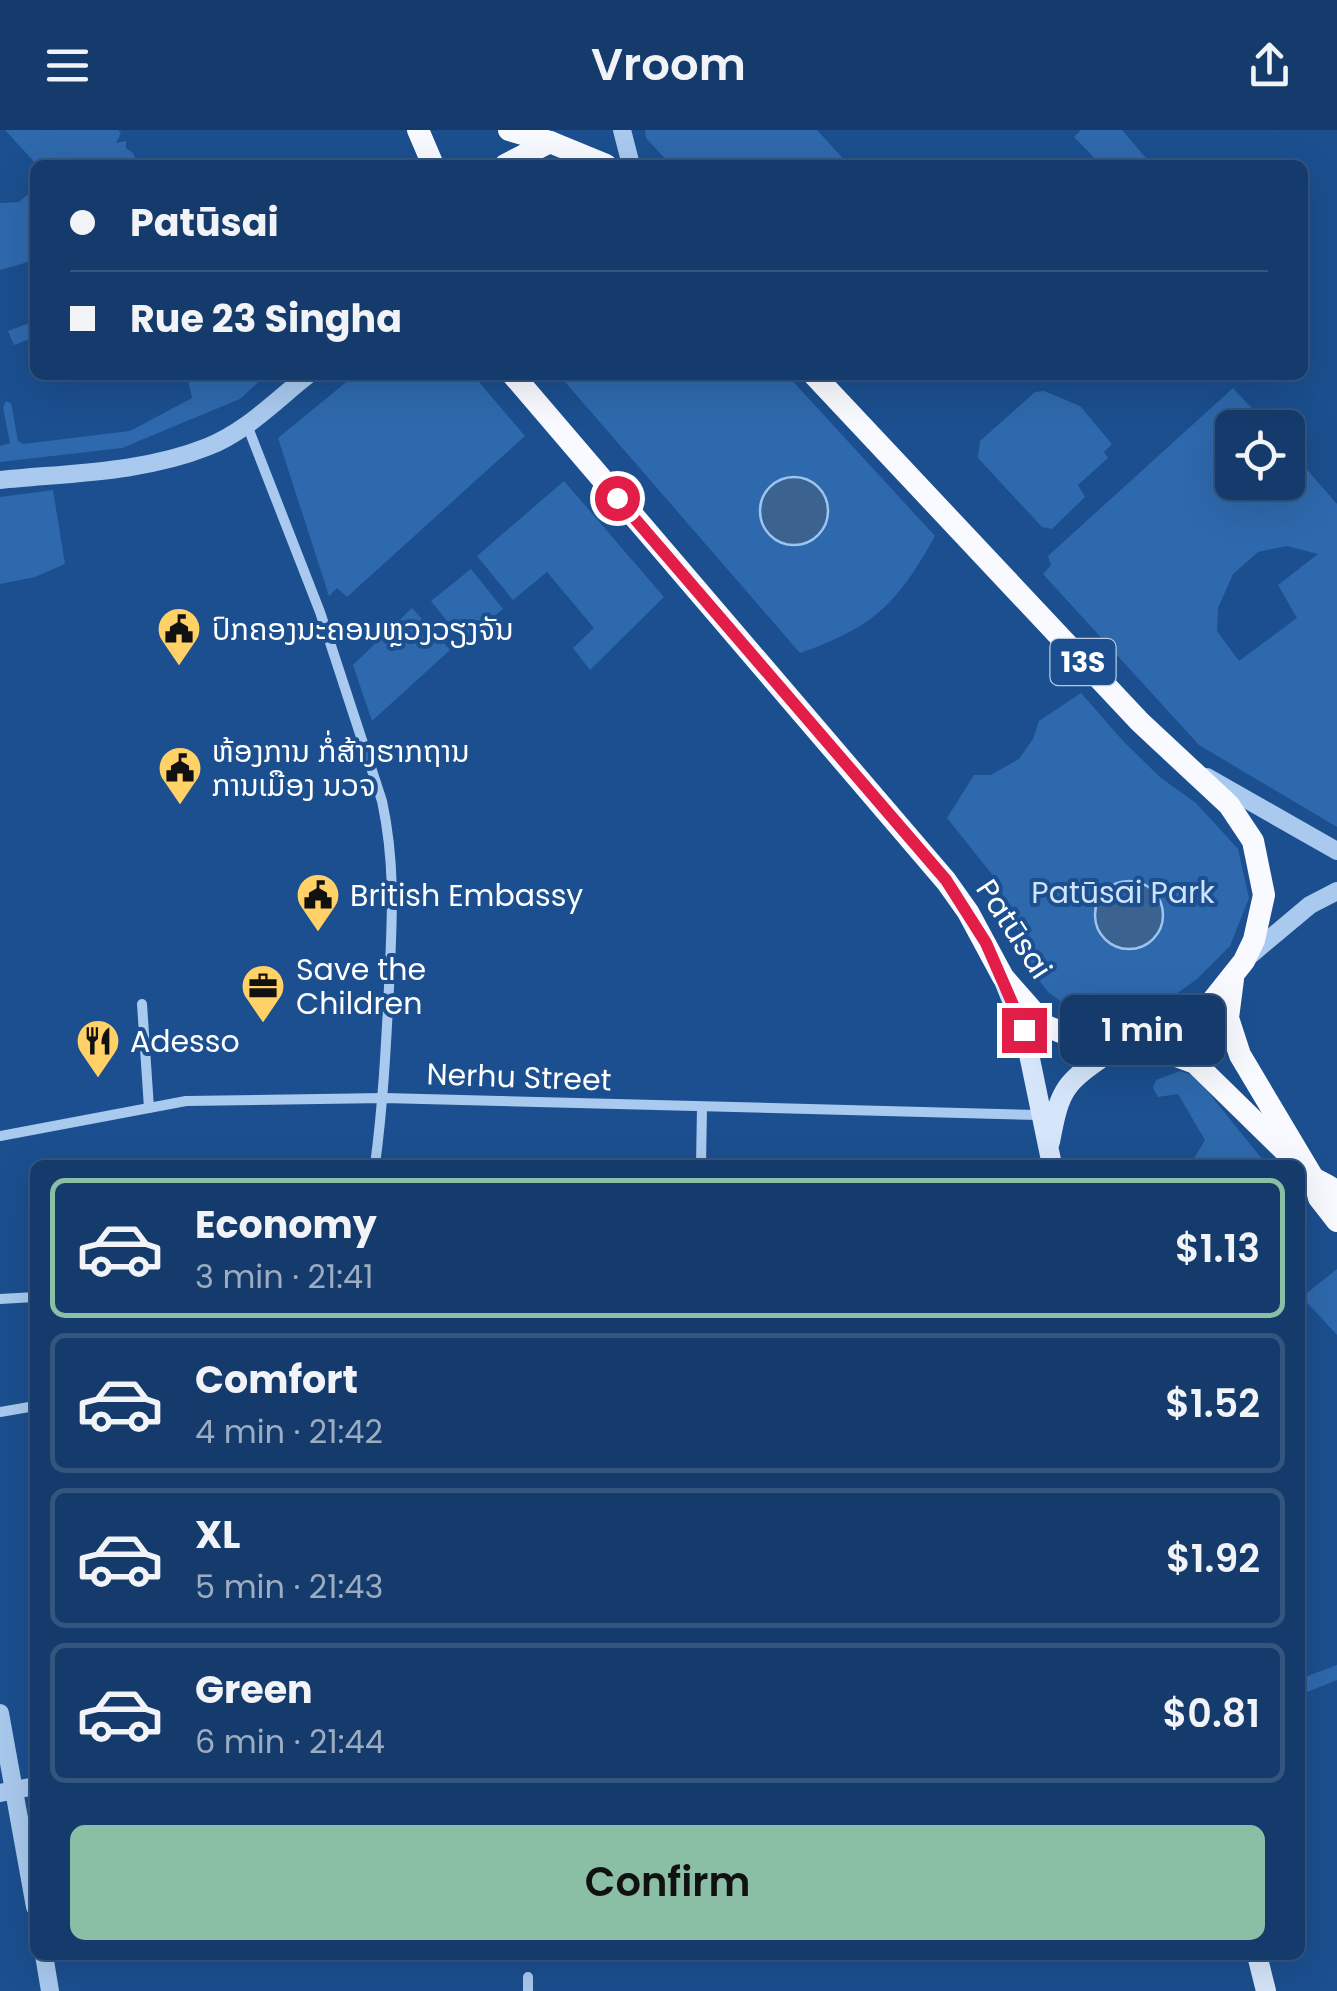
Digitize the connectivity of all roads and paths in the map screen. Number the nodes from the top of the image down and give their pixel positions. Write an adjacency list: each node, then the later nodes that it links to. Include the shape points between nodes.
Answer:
1 (418, 130): 5 (highway)
2 (509, 130): 4 (highway)
3 (622, 130): 8 (street)
4 (557, 136): 6 (highway); 7 (highway)
5 (431, 160)
6 (513, 160)
7 (598, 160)
8 (630, 160)
9 (302, 380): 12 (street)
10 (517, 380): 18 (highway, Patūsai / 13S, via 946,880)
11 (819, 380): 14 (highway, Patūsai / 13S, via 1140,722)
12 (247, 425): 13 (street, via 207,447 131,467); 22 (street, via 320,612 389,833 394,878)
13 (0, 480)
14 (1193, 768): 15 (street); 17 (highway, Patūsai / 13S, via 1253,841 1264,895 1254,940)
15 (1337, 851)
16 (1337, 891): 17 (street, via 1310,905)
17 (1238, 970): 20 (highway, Patūsai / 13S, via 1201,1015); 31 (highway, 13S, via 1228,1018 1240,1055)
18 (1003, 977): 21 (highway, Patūsai / 13S, via 1046,1026); 25 (main road, via 1024,1030)
19 (142, 1004): 24 (street)
20 (1138, 1050): 21 (highway, Patūsai / 13S); 30 (highway, 13S, via 1196,1063)
21 (1110, 1052): 27 (main road, via 1071,1079 1056,1110)
22 (384, 1098): 23 (street, Nerhu Street); 24 (street, Nerhu Street, via 186,1101); 28 (street)
23 (702, 1107): 25 (street, Nerhu Street); 29 (street)
24 (149, 1108): 26 (street, Nerhu Street)
25 (1040, 1116): 27 (main road)
26 (0, 1136)
27 (1050, 1157)
28 (376, 1160)
29 (701, 1160)
30 (1294, 1160)
31 (1299, 1160)
32 (1305, 1171): 33 (highway, 13S); 34 (highway, 13S)
33 (1337, 1193)
34 (1337, 1221)
35 (30, 1296): 36 (street)
36 (0, 1299)
37 (30, 1407): 38 (street)
38 (0, 1412)
39 (0, 1713): 40 (street)
40 (6, 1792): 41 (street)
41 (30, 1887)
42 (45, 1960): 45 (street)
43 (1258, 1960): 47 (main road)
44 (528, 1977): 46 (street)
45 (50, 1991)
46 (528, 1991)
47 (1266, 1991)

